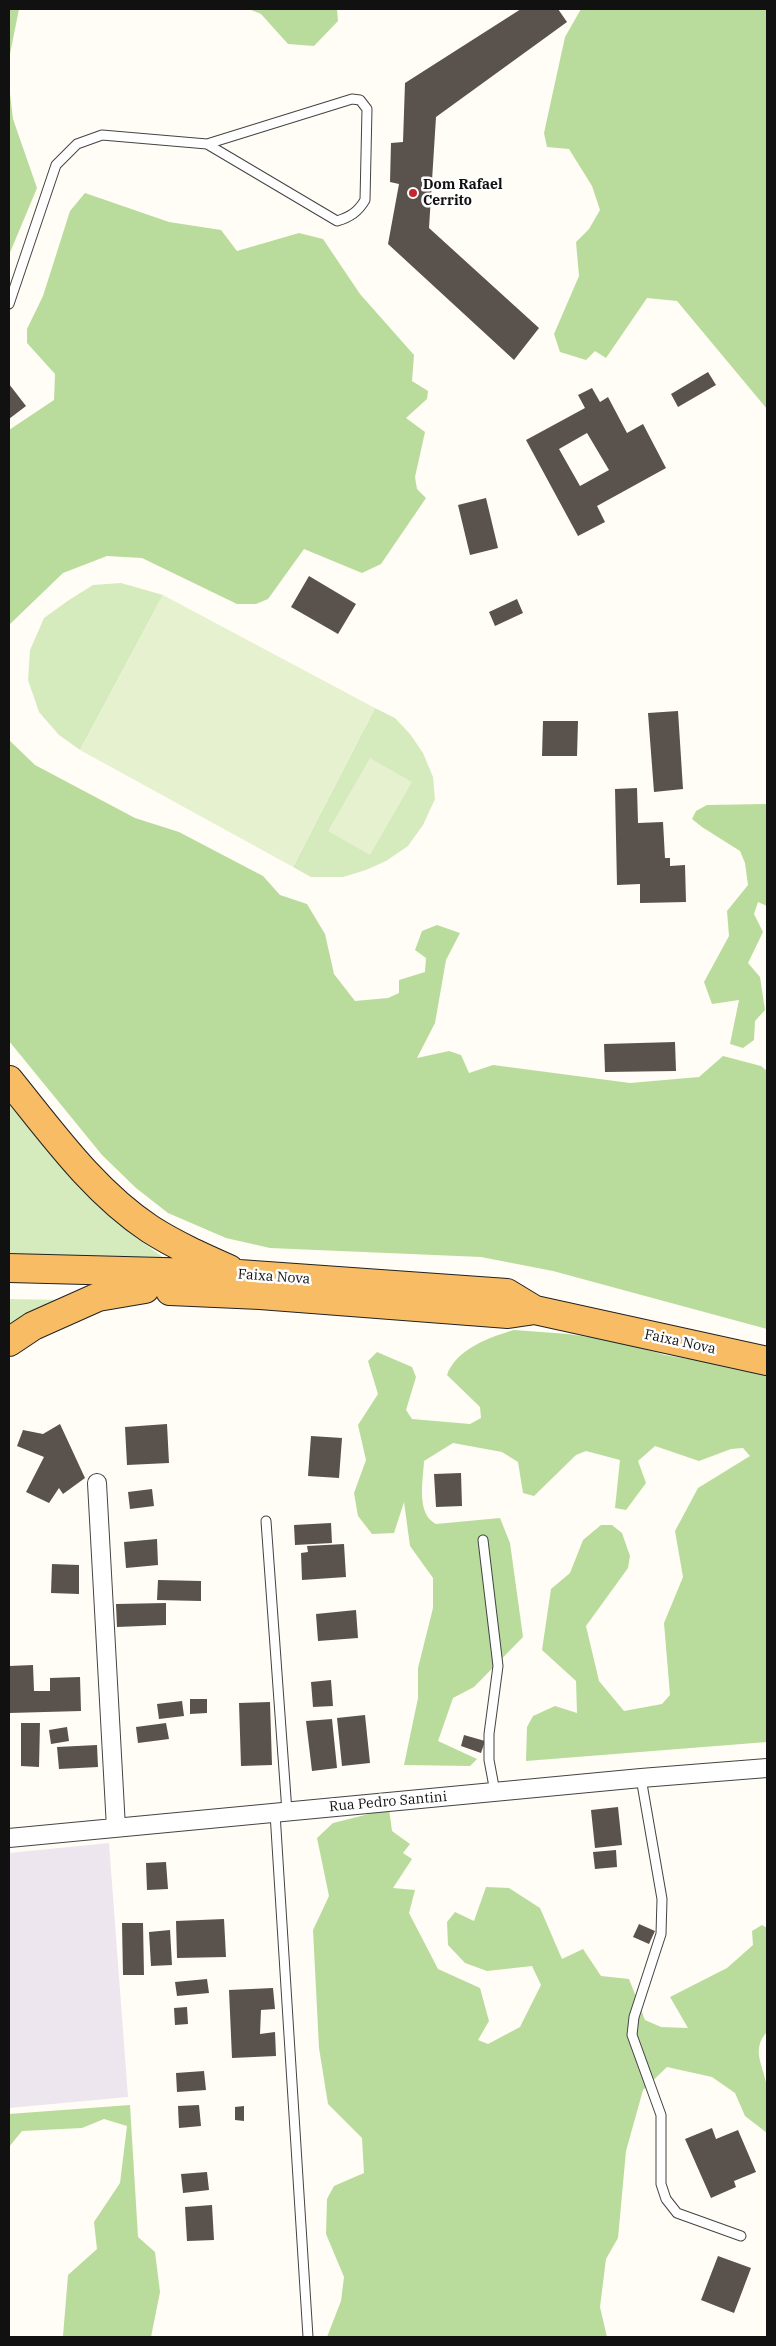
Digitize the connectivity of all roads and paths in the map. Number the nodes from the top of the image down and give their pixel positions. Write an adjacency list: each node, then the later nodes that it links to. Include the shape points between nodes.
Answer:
1 (207, 144): 1 (lane, via 337,221 359,210 364,200 367,110 360,100 352,98); 2 (lane, via 102,135 77,144 56,165)
2 (9, 304)
3 (9, 1080): 5 (highway, via 101,1189 130,1214 151,1230)
4 (9, 1268): 5 (highway, Faixa Nova)
5 (239, 1274): 8 (highway, Faixa Nova, via 507,1293)
6 (9, 1285): 7 (highway, Faixa Nova)
7 (145, 1289): 8 (highway, Faixa Nova, via 508,1314); 9 (highway, via 98,1297 32,1326)
8 (535, 1310): 10 (highway, Faixa Nova)
9 (9, 1342)
10 (767, 1360)
11 (96, 1483): 18 (street)
12 (266, 1522): 17 (lane)
13 (483, 1540): 16 (lane, via 498,1666 489,1734 489,1760)
14 (767, 1768): 15 (street, Rua Pedro Santini)
15 (640, 1778): 16 (street, Rua Pedro Santini); 20 (lane, via 662,1899 661,1934 634,2017 632,2035 661,2116 660,2184 677,2213)
16 (495, 1792): 17 (street, Rua Pedro Santini)
17 (281, 1812): 18 (street, Rua Pedro Santini); 21 (lane)
18 (116, 1828): 19 (street, Rua Pedro Santini)
19 (9, 1838)
20 (740, 2236)
21 (308, 2337)

